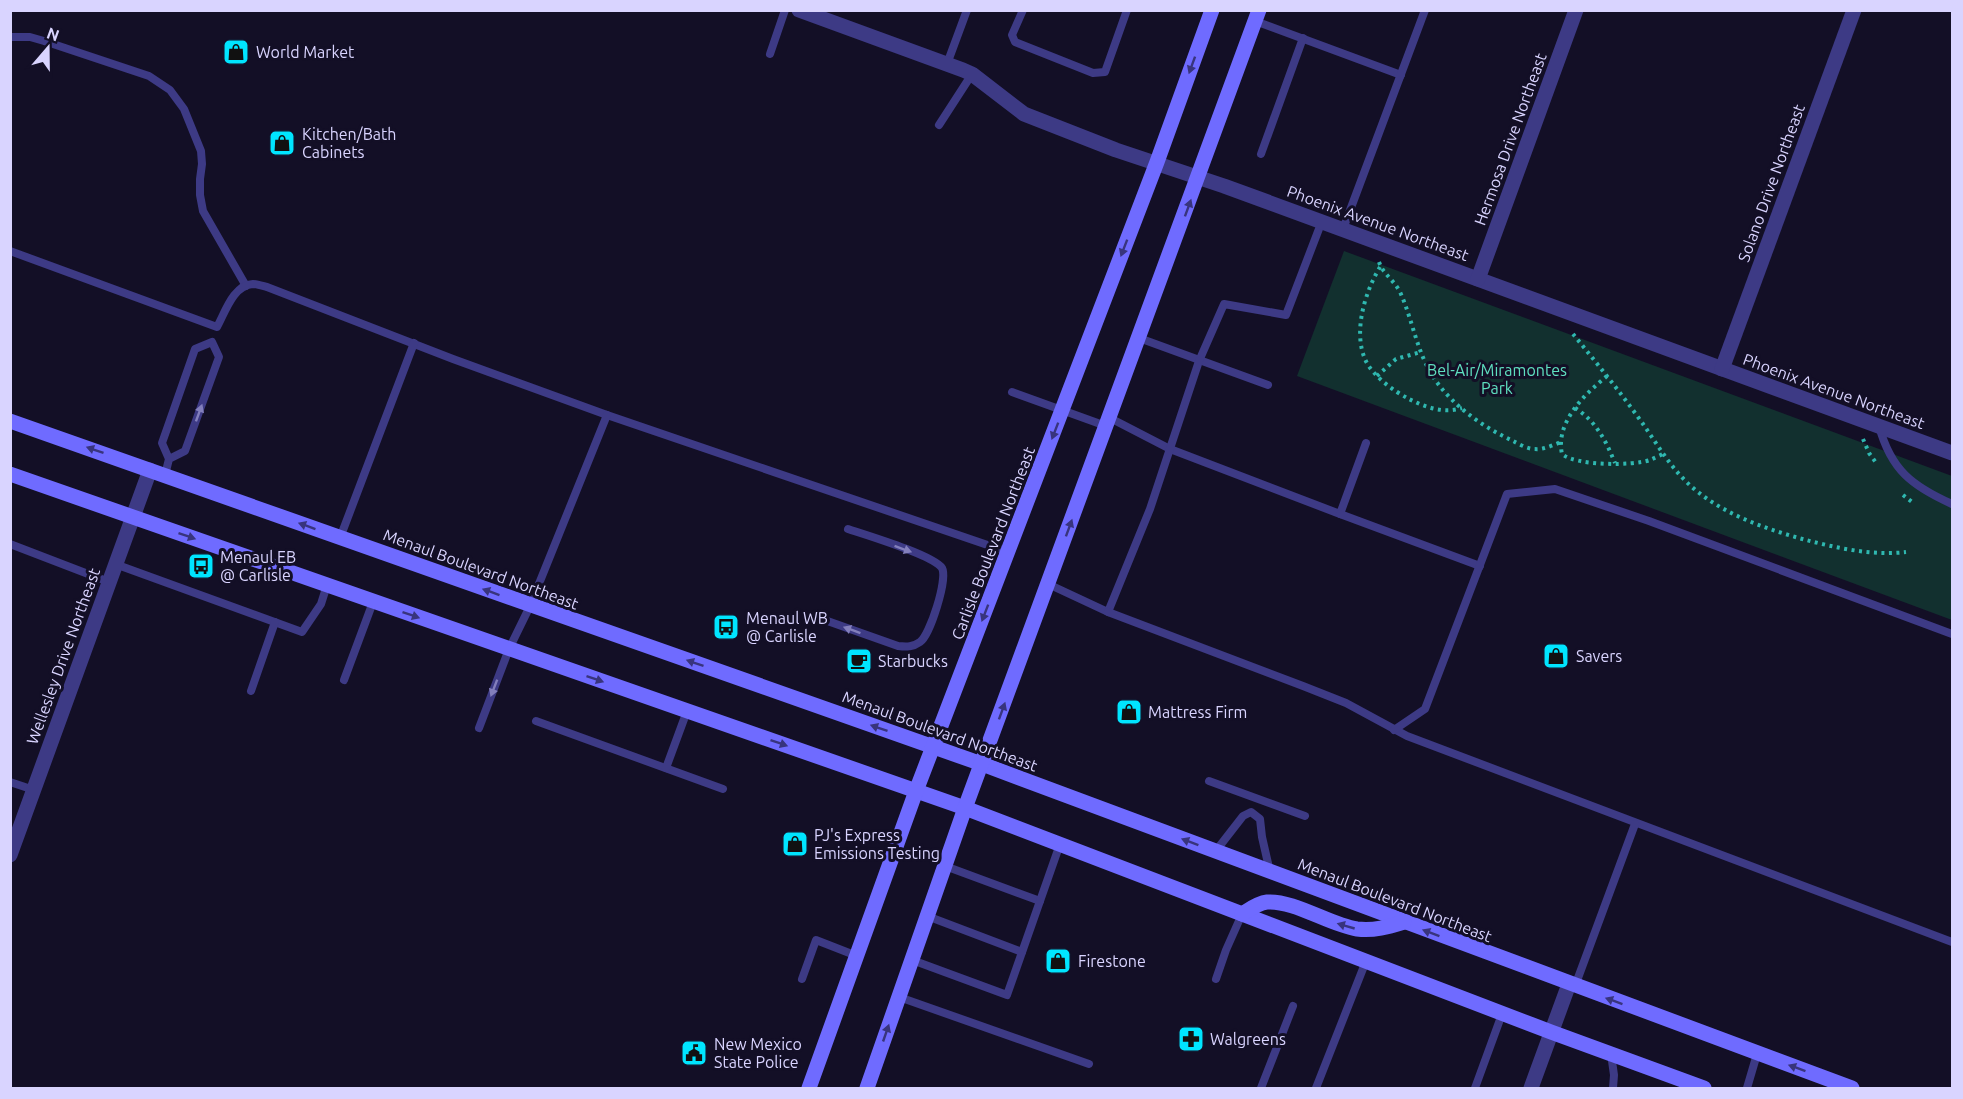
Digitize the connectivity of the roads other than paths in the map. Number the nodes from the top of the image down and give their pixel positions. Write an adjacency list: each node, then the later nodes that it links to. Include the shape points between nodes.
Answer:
1 (785, 10): 13 (lane)
2 (799, 10): 14 (street, Phoenix Avenue Northeast)
3 (966, 10): 14 (lane)
4 (1023, 10): 5 (lane, via 1012,35 1015,42 1093,73 1105,72)
5 (1127, 10)
6 (1212, 10): 19 (main road, Carlisle Boulevard Northeast, one-way to 19)
7 (1425, 10): 16 (lane)
8 (1576, 10): 24 (street, Hermosa Drive Northeast)
9 (1854, 10): 31 (street, Solano Drive Northeast)
10 (1256, 14): 12 (lane); 20 (main road)
11 (10, 37): 25 (lane, via 30,37 66,48 149,76 170,90 184,108 201,151 203,211)
12 (1302, 38): 16 (lane); 18 (lane)
13 (770, 54)
14 (947, 64): 15 (street, Phoenix Avenue Northeast)
15 (972, 74): 17 (lane); 19 (street, Phoenix Avenue Northeast, via 1024,114)
16 (1401, 75): 22 (lane)
17 (939, 125)
18 (1261, 154)
19 (1157, 162): 20 (street, Phoenix Avenue Northeast); 34 (main road, Carlisle Boulevard Northeast, one-way to 34)
20 (1199, 177): 21 (street, Phoenix Avenue Northeast); 27 (main road, one-way to 20)
21 (1322, 221): 22 (street, Phoenix Avenue Northeast); 30 (lane, via 1286,315 1224,304)
22 (1342, 229): 24 (street, Phoenix Avenue Northeast)
23 (10, 252): 26 (lane)
24 (1478, 279): 31 (street, Phoenix Avenue Northeast)
25 (246, 286): 26 (lane, via 232,298); 29 (lane, via 267,287)
26 (217, 327): 28 (lane)
27 (1139, 338): 30 (lane); 37 (main road)
28 (212, 342): 42 (lane, one-way to 28, via 185,452 219,357); 42 (lane, via 195,349 162,443)
29 (414, 343): 35 (lane); 49 (lane)
30 (1199, 361): 32 (lane); 40 (lane)
31 (1722, 369): 38 (street, Phoenix Avenue Northeast)
32 (1268, 385)
33 (1012, 392): 34 (lane)
34 (1063, 409): 37 (lane); 51 (main road, Carlisle Boulevard Northeast, one-way to 51)
35 (606, 415): 51 (lane); 58 (lane)
36 (10, 421): 43 (main road, Menaul Boulevard Northeast, one-way to 36)
37 (1108, 422): 40 (lane); 55 (main road, one-way to 37)
38 (1879, 426): 41 (street, Phoenix Avenue Northeast); 45 (lane, via 1897,467 1926,493)
39 (1366, 443): 46 (lane)
40 (1170, 449): 46 (lane); 59 (lane)
41 (1953, 453)
42 (170, 459): 43 (lane)
43 (157, 472): 47 (street, Wellesley Drive Northeast); 49 (main road, Menaul Boulevard Northeast, one-way to 43)
44 (10, 474): 47 (main road)
45 (1953, 504)
46 (1340, 514): 53 (lane)
47 (132, 517): 52 (street, Wellesley Drive Northeast); 56 (main road, one-way to 56)
48 (848, 529): 60 (lane, one-way to 60, via 931,559 942,569 944,579 939,602 923,640 911,647)
49 (340, 538): 58 (main road, Menaul Boulevard Northeast, one-way to 49)
50 (10, 544): 54 (lane)
51 (1008, 552): 70 (main road, Carlisle Boulevard Northeast, one-way to 70)
52 (115, 564): 54 (street, Wellesley Drive Northeast); 61 (lane)
53 (1480, 566): 62 (lane, via 1507,494 1555,489); 69 (lane, via 1425,709)
54 (109, 582): 76 (street, Wellesley Drive Northeast)
55 (1048, 584): 59 (lane); 71 (main road, one-way to 55)
56 (327, 585): 57 (main road); 61 (lane, via 321,604 302,632)
57 (373, 602): 63 (main road, one-way to 63); 64 (lane)
58 (530, 606): 63 (lane); 70 (main road, Menaul Boulevard Northeast, one-way to 58)
59 (1108, 612): 69 (lane, via 1303,686)
60 (819, 618)
61 (275, 622): 65 (lane)
62 (1953, 634)
63 (508, 649): 66 (main road, one-way to 66); 68 (lane, one-way to 68)
64 (344, 680)
65 (251, 691)
66 (687, 711): 72 (lane); 77 (main road, one-way to 77)
67 (536, 721): 72 (lane)
68 (479, 728)
69 (1394, 730): 82 (lane)
70 (934, 747): 71 (main road, Menaul Boulevard Northeast); 77 (main road, Carlisle Boulevard Northeast)
71 (982, 764): 79 (main road); 85 (main road, Menaul Boulevard Northeast, one-way to 71)
72 (666, 768): 75 (lane)
73 (1209, 781): 78 (lane)
74 (10, 782): 76 (lane)
75 (723, 789)
76 (34, 790): 84 (street, Wellesley Drive Northeast)
77 (916, 791): 79 (main road); 94 (main road, Carlisle Boulevard Northeast)
78 (1260, 800): 80 (lane); 81 (lane)
79 (965, 808): 83 (main road); 86 (main road)
80 (1254, 815): 85 (lane, via 1251,812 1243,816); 87 (lane, via 1260,819)
81 (1305, 816)
82 (1635, 824): 92 (lane); 99 (lane)
83 (1060, 844): 88 (lane); 89 (main road)
84 (12, 846)
85 (1215, 852): 87 (main road, Menaul Boulevard Northeast)
86 (945, 866): 88 (lane); 90 (main road)
87 (1270, 872): 91 (main road, Menaul Boulevard Northeast)
88 (1041, 901): 93 (lane)
89 (1242, 914): 91 (main road, one-way to 89, via 1381,929 1356,928 1268,902); 96 (main road); 98 (lane)
90 (927, 916): 93 (lane); 95 (main road)
91 (1404, 922): 99 (main road, Menaul Boulevard Northeast, one-way to 91)
92 (1953, 942)
93 (1022, 952): 95 (lane, via 1007,995)
94 (856, 956): 97 (lane, via 816,940); 108 (main road, Carlisle Boulevard Northeast)
95 (912, 960): 100 (main road)
96 (1366, 961): 102 (main road); 111 (lane)
97 (802, 979)
98 (1216, 979)
99 (1572, 986): 103 (street); 105 (main road, Menaul Boulevard Northeast, one-way to 99)
100 (899, 997): 106 (lane); 109 (main road, one-way to 100)
101 (1293, 1006): 110 (lane)
102 (1502, 1014): 103 (main road); 112 (lane)
103 (1551, 1032): 104 (main road); 113 (street)
104 (1611, 1054): 107 (main road); 114 (lane)
105 (1757, 1054): 115 (lane); 116 (main road, Menaul Boulevard Northeast, one-way to 105)
106 (1089, 1064)
107 (1699, 1088)
108 (809, 1089)
109 (867, 1089)
110 (1261, 1089)
111 (1316, 1089)
112 (1475, 1089)
113 (1531, 1089)
114 (1613, 1089)
115 (1747, 1089)
116 (1852, 1089)

